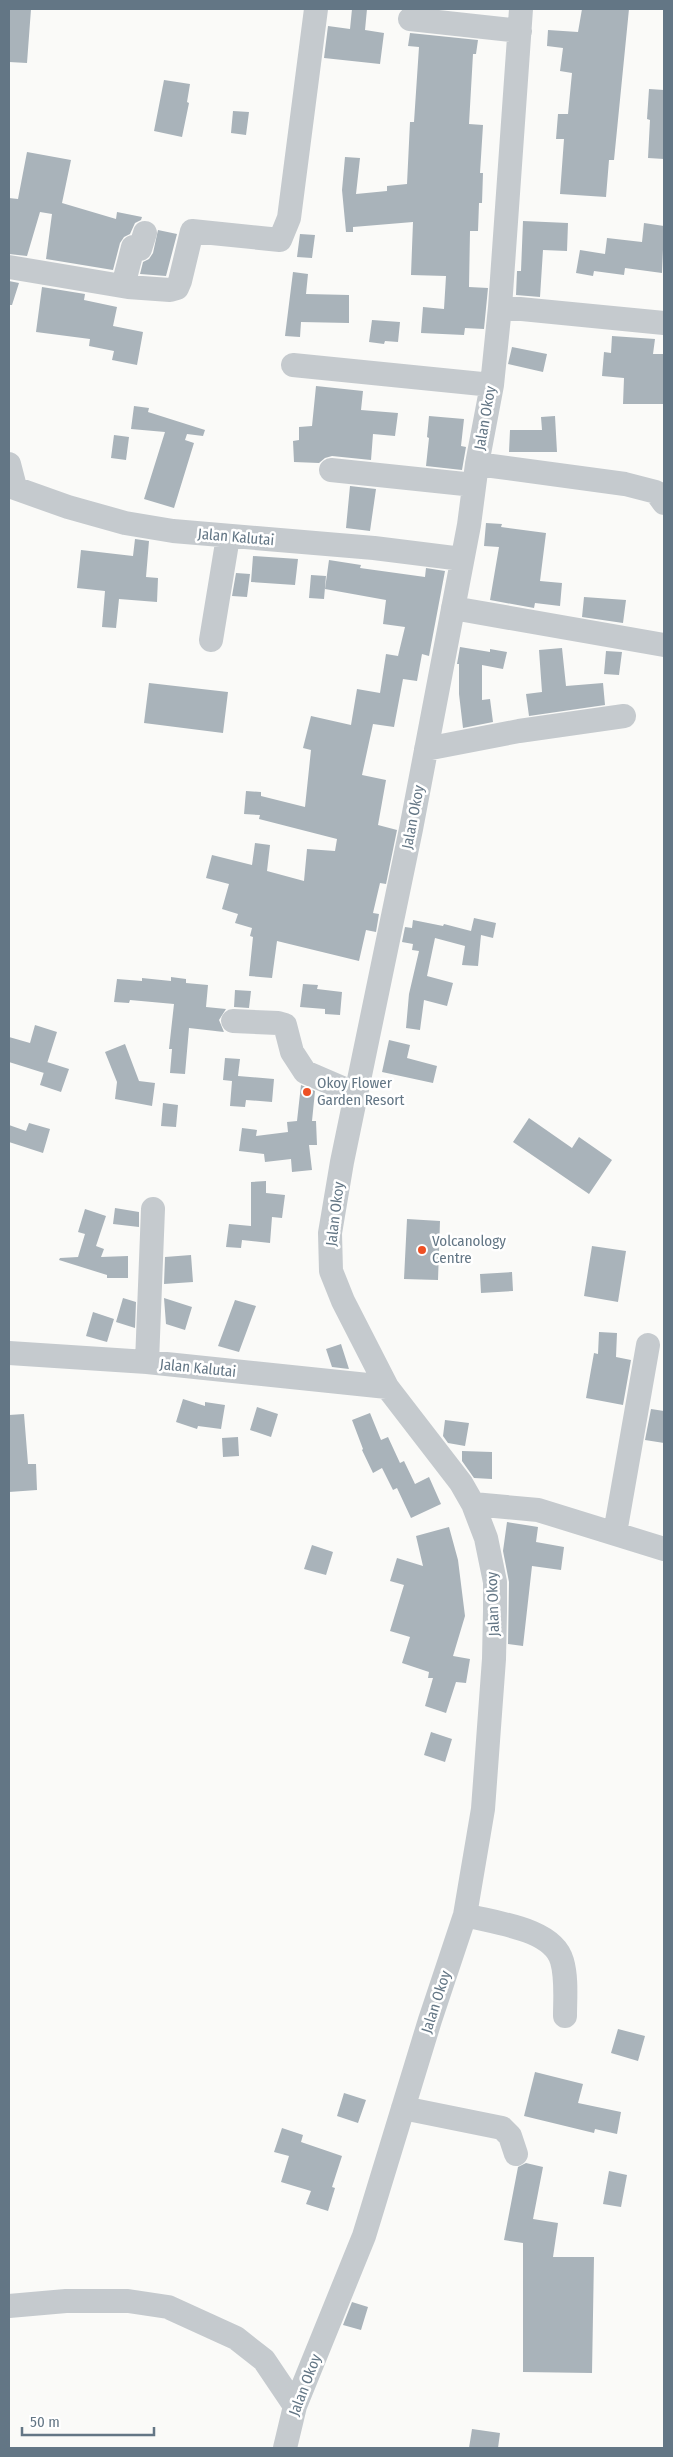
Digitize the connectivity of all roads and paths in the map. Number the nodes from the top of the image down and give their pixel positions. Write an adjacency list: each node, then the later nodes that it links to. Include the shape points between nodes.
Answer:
1 (316, 9): 6 (street, via 290,210 280,240 192,230 177,288 160,291)
2 (410, 19): 3 (street)
3 (521, 20): 7 (street, Jalan Okoy)
4 (146, 233): 6 (street, via 140,249 133,247)
5 (9, 267): 6 (street)
6 (122, 286)
7 (500, 307): 8 (street); 10 (street, Jalan Okoy)
8 (664, 323)
9 (293, 366): 10 (street)
10 (492, 385): 13 (street, Jalan Okoy)
11 (9, 464): 14 (street, Jalan Kalutai)
12 (331, 470): 13 (street)
13 (476, 474): 15 (street, via 625,484 656,492); 17 (street, Jalan Okoy)
14 (12, 487): 16 (street, Jalan Kalutai, via 125,523)
15 (664, 503)
16 (228, 537): 17 (street, Jalan Kalutai, via 374,548); 19 (street)
17 (462, 560): 18 (street, Jalan Okoy)
18 (453, 608): 20 (street); 22 (street, Jalan Okoy)
19 (211, 640)
20 (664, 645)
21 (624, 716): 22 (street)
22 (426, 749): 24 (street, Jalan Okoy)
23 (233, 1021): 24 (street, via 285,1025 292,1052 305,1072)
24 (356, 1094): 29 (street, Jalan Okoy, via 330,1233 332,1271 343,1301)
25 (152, 1209): 28 (street)
26 (648, 1345): 31 (street)
27 (9, 1353): 28 (street, Jalan Kalutai)
28 (147, 1362): 29 (street, Jalan Kalutai)
29 (387, 1387): 30 (street, Jalan Okoy, via 461,1483)
30 (473, 1504): 31 (street, via 538,1510); 33 (street, Jalan Okoy, via 486,1538 495,1582 494,1659 483,1809)
31 (615, 1533): 32 (street)
32 (664, 1549)
33 (465, 1915): 34 (street, via 525,1930 547,1939 558,1949 563,1963); 35 (street, Jalan Okoy)
34 (566, 2016)
35 (403, 2108): 36 (street, via 502,2128 510,2136); 38 (street, Jalan Okoy, via 364,2236)
36 (516, 2154)
37 (9, 2306): 38 (street, via 119,2301 168,2307 236,2338 264,2360)
38 (295, 2406): 39 (street, Jalan Okoy)
39 (285, 2448)

